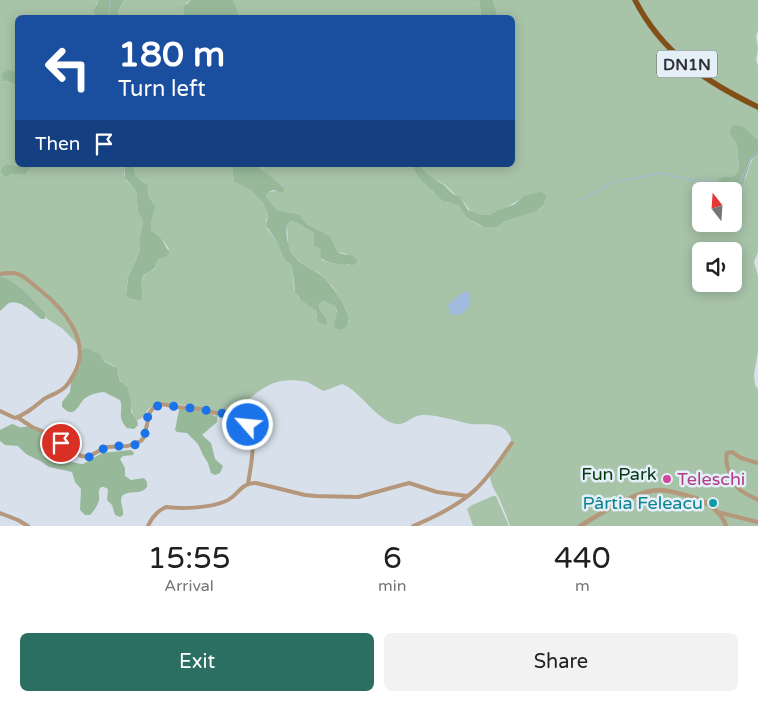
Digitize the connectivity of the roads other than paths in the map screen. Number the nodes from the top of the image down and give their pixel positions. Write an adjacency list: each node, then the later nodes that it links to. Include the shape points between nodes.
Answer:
1 (635, 0): 2 (highway, DN1N, via 678,58 705,79)
2 (758, 107)
3 (0, 274): 5 (street, via 18,273 50,298 72,324 80,351 79,364 66,387)
4 (0, 411): 5 (street)
5 (17, 417): 8 (street, via 81,456 88,457 106,447 128,446 141,441 155,406 162,404 232,415 246,421 254,445)
6 (512, 443): 9 (street, via 478,487)
7 (758, 463): 10 (street, via 732,452 725,456 738,488)
8 (248, 484): 9 (street, via 256,483 305,496 358,496 409,483 437,492); 15 (street, via 226,501 188,509 163,508)
9 (467, 496): 16 (street, via 432,519)
10 (758, 500)
11 (717, 512): 13 (street); 17 (street, via 697,499 653,491 624,501); 18 (street)
12 (0, 513): 14 (street)
13 (758, 522)
14 (28, 526)
15 (148, 526)
16 (413, 526)
17 (580, 526)
18 (726, 526)

